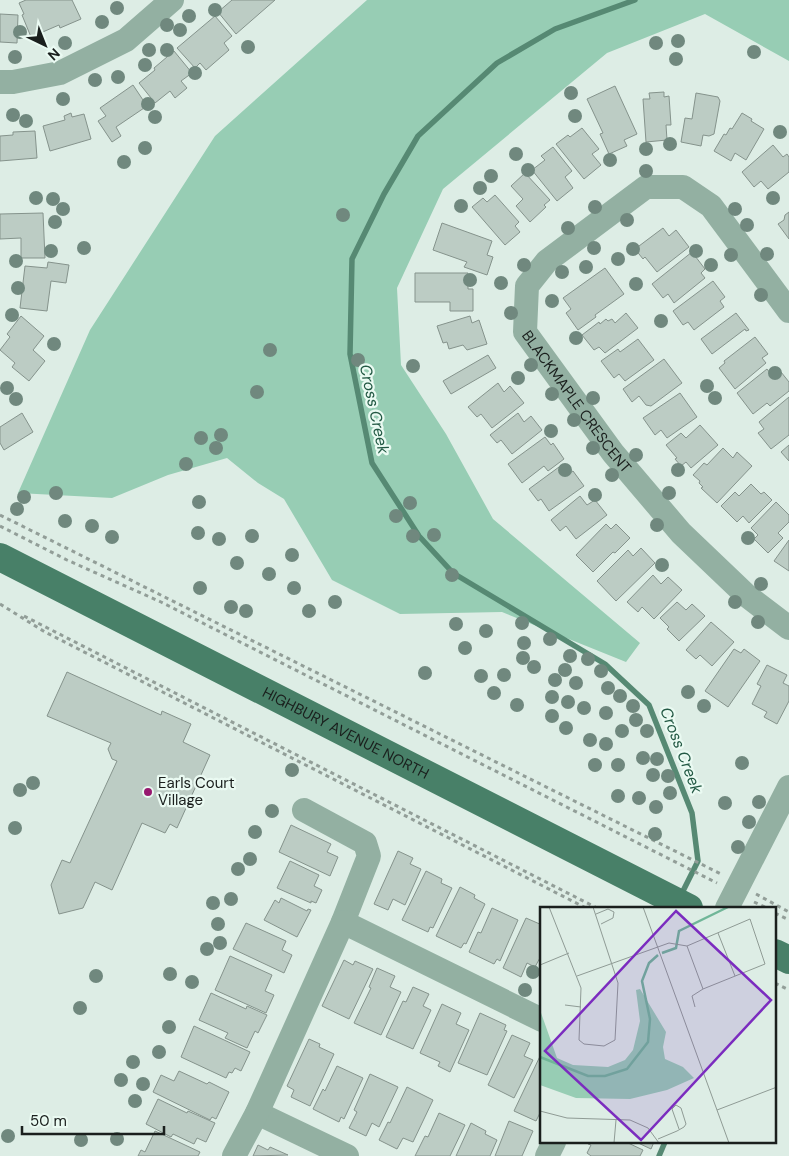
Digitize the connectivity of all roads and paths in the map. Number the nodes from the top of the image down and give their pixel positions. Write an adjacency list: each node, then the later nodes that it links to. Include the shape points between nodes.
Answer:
1 (172, 0): 2 (street, via 126,40 60,73)
2 (0, 82)
3 (789, 311): 9 (street, BLACKMAPLE CRESCENT, via 711,206 683,187 646,187 547,261 527,286 525,332 613,453 681,533 746,595)
4 (0, 515): 12 (path)
5 (0, 526): 13 (path, via 161,602)
6 (0, 557): 16 (main road, HIGHBURY AVENUE NORTH)
7 (0, 604): 8 (path)
8 (10, 608): 14 (path, via 45,632); 15 (path)
9 (789, 628)
10 (789, 787): 13 (street)
11 (304, 810): 20 (street, via 365,843 369,856)
12 (719, 873)
13 (731, 900): 17 (path)
14 (584, 907)
15 (595, 907)
16 (688, 907)
17 (762, 907)
18 (776, 914): 19 (path)
19 (789, 920)
20 (343, 922): 25 (street); 26 (street)
21 (776, 953): 22 (main road)
22 (789, 960)
23 (776, 984): 24 (path)
24 (789, 990)
25 (540, 1019)
26 (257, 1113): 28 (street); 29 (street)
27 (553, 1144): 30 (street)
28 (234, 1156)
29 (347, 1156)
30 (547, 1156)

